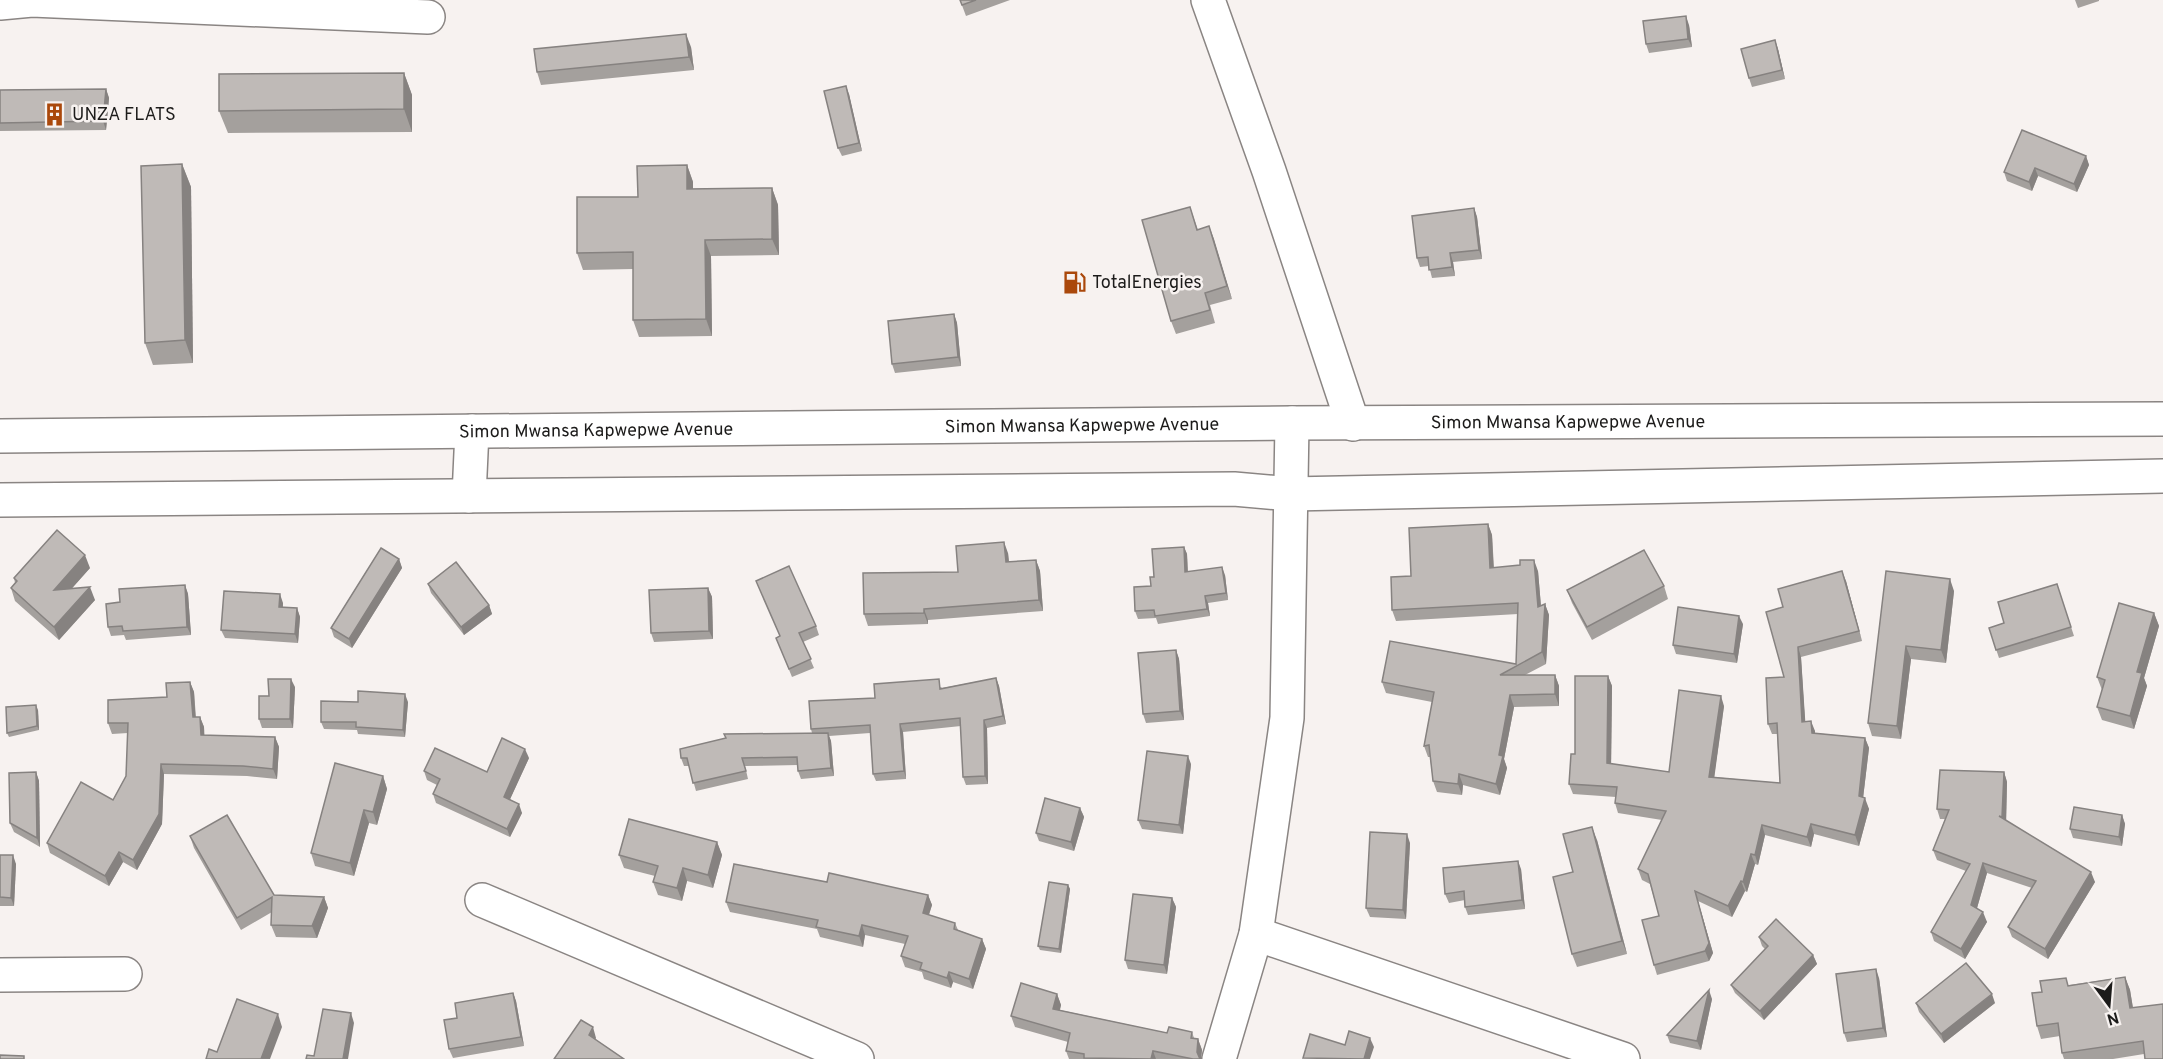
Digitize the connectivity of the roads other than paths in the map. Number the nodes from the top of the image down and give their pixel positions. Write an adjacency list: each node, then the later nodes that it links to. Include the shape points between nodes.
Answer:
1 (33, 0): 3 (street); 4 (street)
2 (1208, 0): 7 (street)
3 (0, 3)
4 (428, 17)
5 (2163, 419): 7 (street, Simon Mwansa Kapwepwe Avenue)
6 (1292, 423): 7 (street, Simon Mwansa Kapwepwe Avenue); 8 (street, Simon Mwansa Kapwepwe Avenue); 11 (street)
7 (1353, 424)
8 (472, 431): 9 (street, Simon Mwansa Kapwepwe Avenue); 12 (street)
9 (0, 436)
10 (2163, 476): 11 (street)
11 (1291, 494): 12 (street, via 1222,489); 15 (street, via 1287,718)
12 (469, 496): 13 (street)
13 (0, 500)
14 (482, 900): 18 (street)
15 (1256, 934): 19 (street); 20 (street)
16 (125, 974): 17 (street)
17 (0, 975)
18 (857, 1059)
19 (1219, 1059)
20 (1623, 1059)

